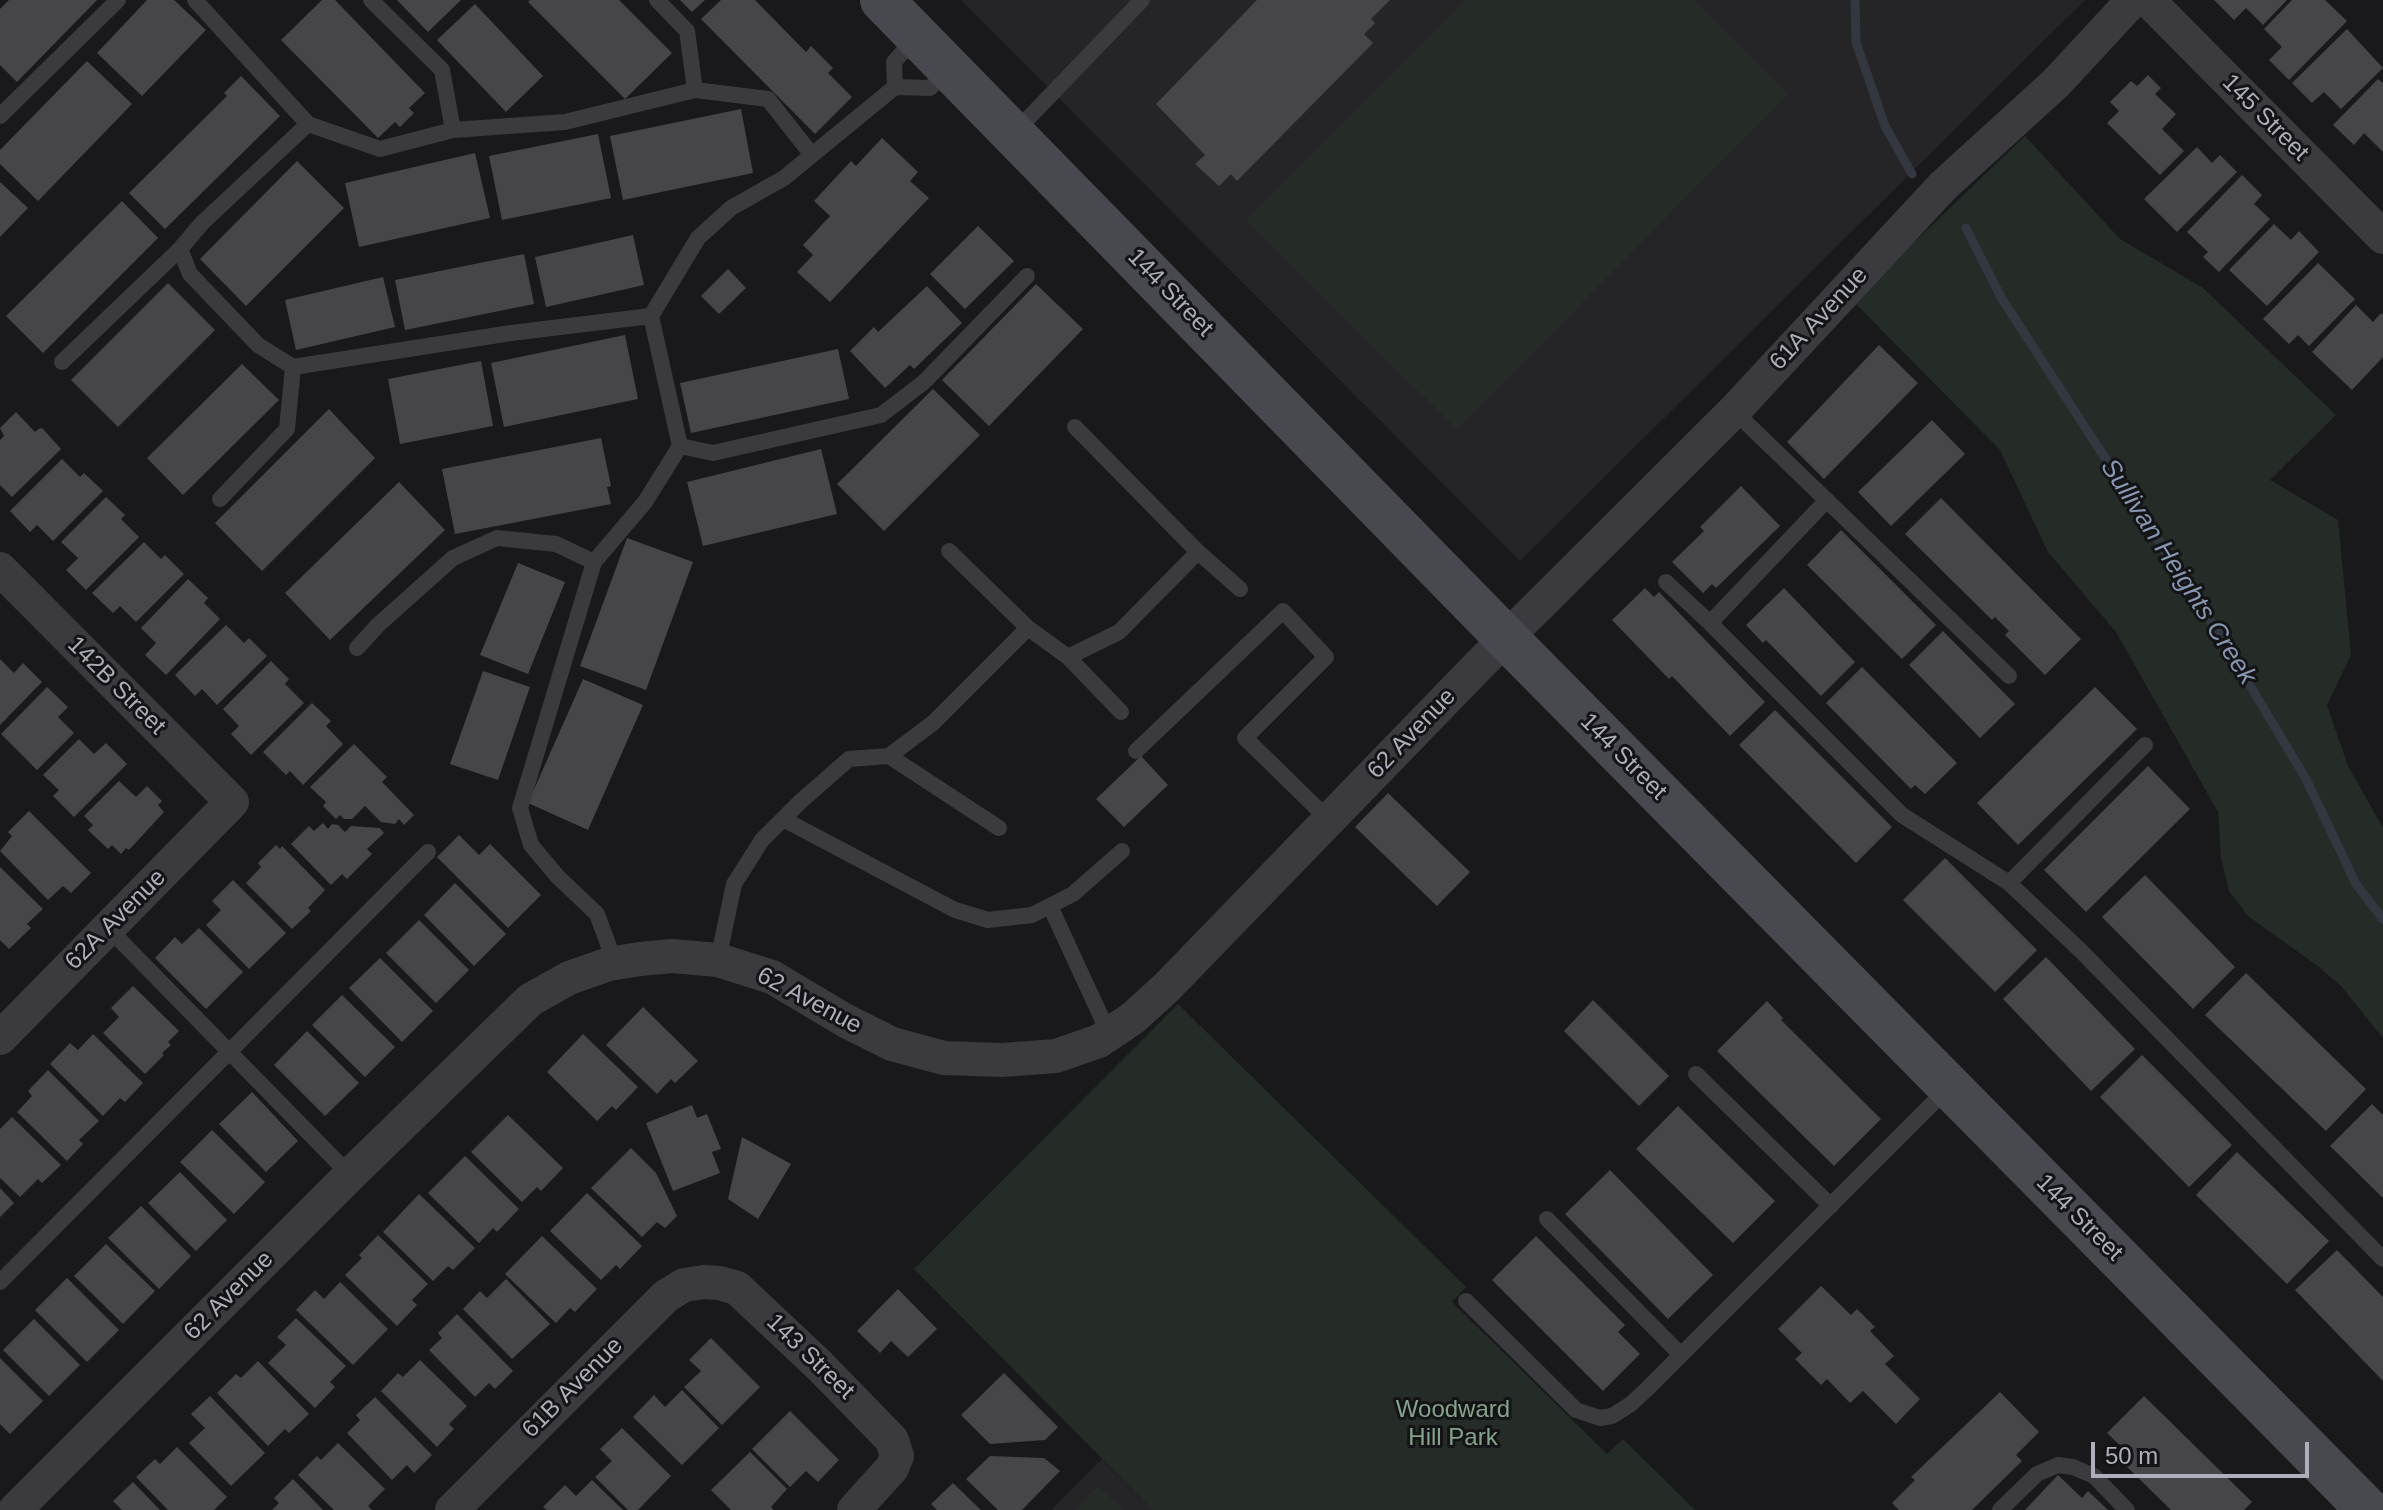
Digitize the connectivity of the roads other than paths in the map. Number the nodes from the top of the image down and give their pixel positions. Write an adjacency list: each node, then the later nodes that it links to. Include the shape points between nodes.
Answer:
1 (118, 0): 13 (lane)
2 (195, 0): 14 (lane)
3 (371, 0): 15 (lane, via 442,70)
4 (657, 0): 12 (lane, via 687,31)
5 (882, 0): 9 (main road, 144 Street)
6 (1142, 0): 16 (lane)
7 (2133, 0): 24 (street, 61A Avenue, via 2056,83 1943,186)
8 (2148, 0): 18 (street, 145 Street)
9 (916, 37): 10 (main road, 144 Street); 11 (lane, via 894,62)
10 (949, 69): 11 (lane, via 930,88); 16 (main road, 144 Street)
11 (895, 87): 17 (lane)
12 (695, 90): 15 (lane, via 565,122); 17 (lane, via 768,99)
13 (0, 116)
14 (308, 124): 15 (lane, via 380,149); 19 (lane)
15 (453, 130)
16 (1014, 133): 37 (main road, 144 Street)
17 (812, 155): 21 (lane, via 731,208 698,238)
18 (2383, 237)
19 (180, 249): 22 (lane); 23 (lane, via 190,274 219,305 258,345)
20 (1027, 276): 26 (lane, via 924,382 881,415 713,453)
21 (651, 316): 23 (lane); 26 (lane)
22 (62, 362)
23 (293, 367): 27 (lane, via 287,429)
24 (1734, 411): 28 (lane); 37 (street, 61A Avenue)
25 (1075, 427): 30 (lane)
26 (680, 446): 31 (lane, via 645,502)
27 (220, 499)
28 (1827, 500): 35 (lane); 40 (lane)
29 (949, 551): 36 (lane)
30 (1198, 552): 34 (lane); 39 (lane, via 1119,632)
31 (594, 562): 38 (lane, via 556,544 497,538 453,558); 55 (lane, via 520,808 531,845 597,914)
32 (0, 569): 45 (street, 142B Street)
33 (1666, 582): 35 (lane)
34 (1240, 589)
35 (1710, 623): 51 (lane, via 1902,815)
36 (1028, 628): 39 (lane); 44 (lane, via 933,723)
37 (1507, 639): 47 (street, 62 Avenue); 60 (main road, 144 Street)
38 (357, 648)
39 (1068, 657): 41 (lane)
40 (2009, 676)
41 (1121, 712)
42 (2145, 745): 51 (lane)
43 (1136, 751): 47 (lane, via 1283,611 1326,657 1245,738)
44 (889, 756): 46 (lane, via 849,759); 48 (lane)
45 (232, 802): 53 (street, 62A Avenue)
46 (783, 819): 52 (lane, via 955,910 988,920 1032,915); 54 (lane, via 762,840 734,884)
47 (1329, 820): 56 (street, 62 Avenue, via 1167,987)
48 (999, 828)
49 (1122, 851): 52 (lane, via 1073,894)
50 (428, 852): 58 (lane)
51 (2009, 883): 64 (lane)
52 (1050, 906): 56 (lane)
53 (108, 928): 57 (street, 62A Avenue); 58 (lane)
54 (718, 960): 55 (street, 62 Avenue, via 672,956); 56 (street, 62 Avenue, via 772,977 892,1044 944,1058 1056,1056)
55 (615, 963): 61 (street, 62 Avenue, via 569,978 530,1000)
56 (1109, 1034)
57 (0, 1038)
58 (230, 1051): 61 (lane); 65 (lane)
59 (1696, 1074): 62 (lane)
60 (1950, 1087): 62 (lane); 74 (main road, 144 Street)
61 (350, 1175): 69 (street, 62 Avenue)
62 (1831, 1206): 68 (lane)
63 (1547, 1219): 68 (lane)
64 (2383, 1259)
65 (0, 1282)
66 (704, 1282): 70 (street, 61B Avenue, via 684,1285 666,1296); 71 (street, 143 Street, via 737,1288 892,1440 897,1456 885,1479)
67 (1466, 1301): 68 (lane, via 1576,1410 1600,1418 1631,1404)
68 (1681, 1355)
69 (15, 1510)
70 (452, 1510)
71 (854, 1510)
72 (2000, 1510): 73 (lane, via 2037,1474 2058,1465 2094,1476)
73 (2127, 1510)
74 (2368, 1510)

